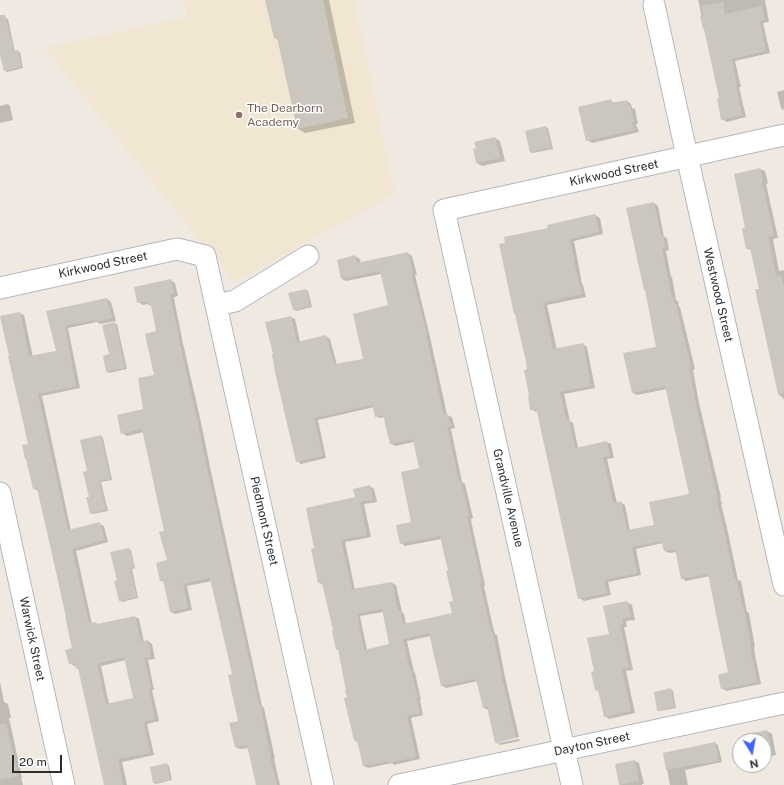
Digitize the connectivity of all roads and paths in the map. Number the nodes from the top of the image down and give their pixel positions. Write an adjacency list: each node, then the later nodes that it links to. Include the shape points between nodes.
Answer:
1 (654, 5): 3 (street, Westwood Street)
2 (784, 135): 3 (street, Kirkwood Street)
3 (687, 156): 4 (street, Kirkwood Street); 10 (street, Westwood Street)
4 (444, 210): 12 (street, Grandville Avenue)
5 (205, 256): 7 (street, Kirkwood Street, via 177,249); 8 (street, Piedmont Street)
6 (308, 256): 8 (street, via 235,301)
7 (0, 288)
8 (216, 305): 14 (street, Piedmont Street)
9 (0, 493): 13 (street, Warwick Street)
10 (784, 585)
11 (784, 703): 12 (street, Dayton Street)
12 (564, 750): 15 (street, Dayton Street); 16 (street, Grandville Avenue)
13 (64, 785)
14 (323, 785)
15 (399, 785)
16 (572, 785)

